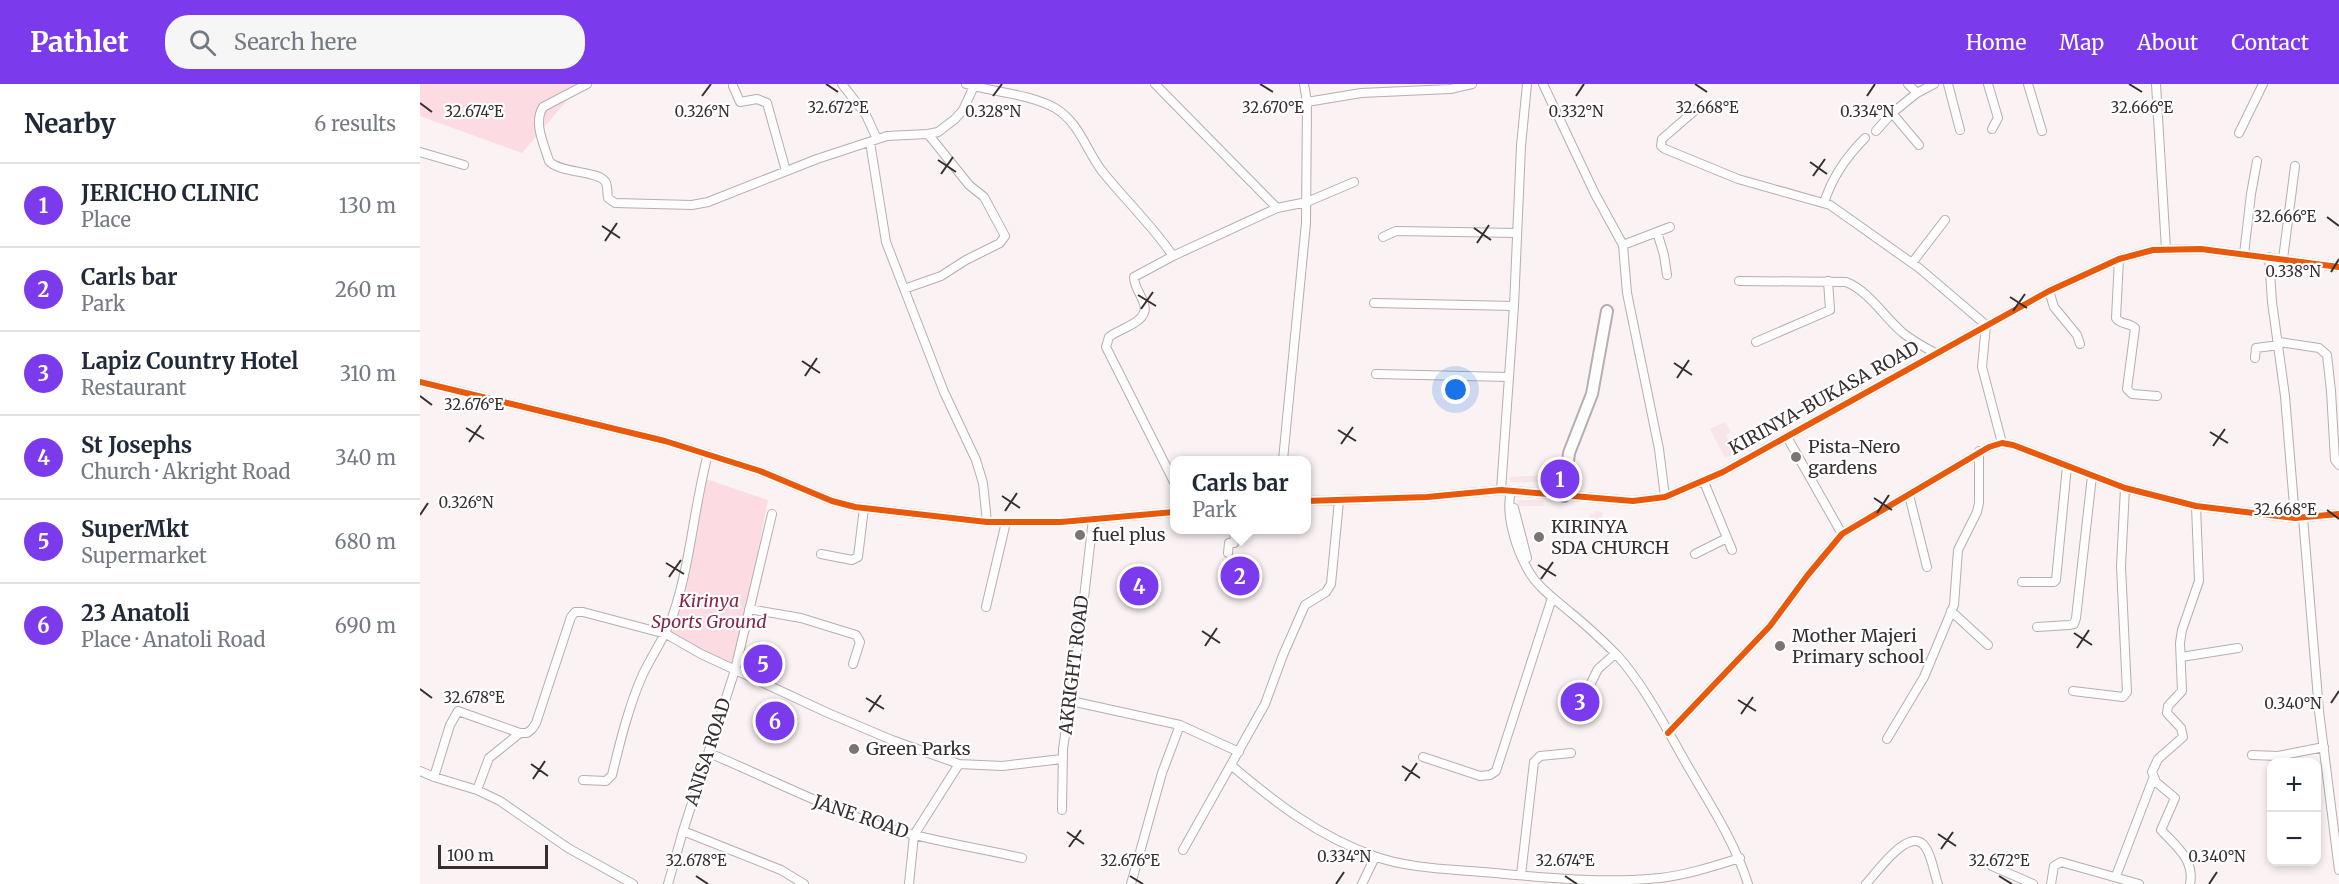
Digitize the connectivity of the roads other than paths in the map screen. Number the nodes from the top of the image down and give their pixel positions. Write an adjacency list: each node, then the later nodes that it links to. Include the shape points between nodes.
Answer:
1 (587, 84): 38 (street, via 543,107 538,123 552,165 601,178 606,183 608,198 615,203 692,205)
2 (842, 84): 32 (street, via 866,115)
3 (1155, 84): 42 (street)
4 (1304, 84): 22 (street)
5 (1362, 84): 20 (street)
6 (1472, 84): 19 (street, via 1450,89)
7 (1527, 84): 47 (street)
8 (1543, 84): 49 (street)
9 (1908, 84): 21 (street)
10 (1934, 84): 21 (street)
11 (1948, 84): 26 (street)
12 (1988, 84): 25 (street, via 1998,118)
13 (2028, 84): 27 (street)
14 (2156, 84): 50 (street)
15 (2263, 84): 29 (street)
16 (972, 85): 30 (street, via 963,110 955,119 938,132); 52 (street, via 1045,104 1060,112 1075,126 1101,169)
17 (733, 86): 38 (street, via 740,102 757,99 767,103)
18 (1398, 87): 19 (street); 20 (street)
19 (1429, 87)
20 (1361, 93): 22 (street)
21 (1917, 93): 24 (street)
22 (1307, 102): 40 (street)
23 (1700, 106): 41 (street, via 1662,140 1661,146 1738,179)
24 (1892, 113): 28 (street); 33 (street)
25 (1992, 129)
26 (1960, 130)
27 (2042, 130)
28 (1876, 131)
29 (2239, 133)
30 (928, 134): 32 (street, via 896,134); 61 (street, via 969,185 984,197 1005,236 1000,243 941,276)
31 (1865, 138): 41 (street, via 1844,161)
32 (873, 141): 38 (street); 61 (street, via 886,242)
33 (1919, 145)
34 (420, 152): 36 (street)
35 (2257, 161): 51 (street)
36 (464, 165)
37 (2295, 166): 55 (street)
38 (786, 171)
39 (1354, 182): 40 (street)
40 (1307, 202): 42 (street); 81 (street)
41 (1824, 203): 56 (street)
42 (1277, 208): 52 (street)
43 (1523, 209): 88 (street)
44 (1945, 220): 56 (street)
45 (1670, 227): 46 (street)
46 (1657, 232): 49 (street); 58 (street)
47 (1517, 233): 48 (street, via 1396,231); 64 (street)
48 (1383, 237)
49 (1625, 248): 91 (street, via 1627,293)
50 (2166, 249): 51 (street, KIRINYA-BUKASA ROAD); 54 (street, KIRINYA-BUKASA ROAD)
51 (2244, 254): 53 (street, KIRINYA-BUKASA ROAD)
52 (1173, 256): 84 (street, via 1136,274 1134,281 1145,311 1139,320 1109,337 1106,347)
53 (2269, 257): 55 (street, KIRINYA-BUKASA ROAD); 68 (street)
54 (2119, 259): 62 (street, KIRINYA-BUKASA ROAD); 76 (street, via 2116,318 2135,328 2127,388 2132,394)
55 (2283, 259): 57 (street, KIRINYA-BUKASA ROAD)
56 (1912, 263): 66 (street)
57 (2339, 267)
58 (1667, 275)
59 (1739, 281): 60 (street)
60 (1828, 281): 67 (street, via 1830,310); 70 (street, via 1853,285 1903,333)
61 (904, 289): 101 (street, via 944,392 976,460)
62 (2049, 291): 66 (street, KIRINYA-BUKASA ROAD); 69 (street, via 2054,307)
63 (1374, 303): 64 (street)
64 (1514, 306): 73 (street)
65 (1607, 311): 90 (street, via 1592,394 1569,453)
66 (1986, 325): 70 (street, KIRINYA-BUKASA ROAD); 78 (street, via 1982,367)
67 (1756, 342)
68 (2279, 343): 71 (street, via 2256,348); 75 (street, via 2324,351); 99 (street)
69 (2080, 344)
70 (1935, 353): 77 (street, KIRINYA-BUKASA ROAD)
71 (2255, 358)
72 (1376, 374): 73 (street)
73 (1509, 377): 88 (street)
74 (420, 382): 80 (street)
75 (2335, 392): 82 (street, via 2335,460)
76 (2157, 396)
77 (1787, 437): 86 (street, KIRINYA-BUKASA ROAD); 104 (street)
78 (2002, 442): 79 (street); 83 (street)
79 (1979, 451): 89 (street); 115 (street, via 1979,502 1958,550)
80 (708, 454): 95 (street, via 832,501); 117 (street, via 684,576)
81 (1283, 456)
82 (2339, 465)
83 (2067, 466): 85 (street); 111 (street, via 2056,580)
84 (1170, 474)
85 (2092, 476): 87 (street); 116 (street, via 2074,624)
86 (1704, 482): 91 (street, KIRINYA-BUKASA ROAD); 105 (street)
87 (2125, 488): 94 (street); 124 (street, via 2121,566 2127,692 2123,697)
88 (1507, 491): 90 (street, KIRINYA-BUKASA ROAD); 93 (street, KIRINYA-BUKASA ROAD); 112 (street, via 1519,551 1535,581); 140 (street, via 1528,564 1551,593 1612,643)
89 (1909, 495): 104 (street); 110 (street)
90 (1564, 496): 91 (street, KIRINYA-BUKASA ROAD, via 1633,501)
91 (1668, 497)
92 (1311, 501): 93 (street, KIRINYA-BUKASA ROAD)
93 (1339, 501): 132 (street, via 1331,584 1326,592 1305,604 1265,704)
94 (2196, 506): 99 (street); 121 (street, via 2199,581 2182,630)
95 (864, 508): 101 (street); 108 (street, via 858,557 852,560)
96 (1170, 512): 100 (street)
97 (772, 514): 114 (street, ANISA ROAD)
98 (2339, 514): 99 (street)
99 (2299, 517): 131 (street)
100 (1093, 519): 102 (street); 125 (street, AKRIGHT ROAD)
101 (987, 522): 102 (street)
102 (1006, 522): 113 (street)
103 (1235, 534): 107 (street, via 1234,543 1228,543)
104 (1842, 534): 128 (street, via 1770,626)
105 (1727, 538): 106 (street); 109 (street)
106 (1732, 550)
107 (1228, 553)
108 (821, 554)
109 (1695, 554)
110 (1927, 567)
111 (2022, 582)
112 (1552, 598): 120 (street); 136 (street, via 1496,771 1480,776)
113 (986, 607)
114 (749, 609): 122 (street, via 801,618 856,636 860,642); 123 (street, ANISA ROAD)
115 (1951, 611): 118 (street); 130 (street, via 1924,678)
116 (2037, 627)
117 (666, 634): 123 (street); 129 (street, via 575,612 536,723 527,733); 144 (street, via 637,688 612,775 606,781)
118 (1988, 645)
119 (2238, 648): 121 (street)
120 (1616, 654): 126 (street, via 1598,669); 128 (street)
121 (2181, 657): 143 (street, via 2182,691 2168,706 2167,713 2181,728 2183,737 2158,759)
122 (853, 664)
123 (735, 670): 133 (street, ANISA ROAD); 138 (street, via 855,725)
124 (2073, 691)
125 (1071, 701): 127 (street); 137 (street, AKRIGHT ROAD)
126 (1576, 713)
127 (1180, 725): 132 (street); 163 (street, via 1162,773)
128 (1668, 732): 152 (street)
129 (520, 733): 142 (street, via 458,711); 145 (street, via 489,758)
130 (1887, 739)
131 (2324, 747): 135 (street, via 2278,756); 154 (street)
132 (1239, 752): 139 (street)
133 (709, 753): 147 (street, ANISA ROAD); 148 (street, JANE ROAD, via 827,806)
134 (1571, 753): 155 (street, via 1540,756 1534,762)
135 (2252, 755)
136 (1424, 758)
137 (1062, 759): 138 (street, via 1002,766); 146 (street, AKRIGHT ROAD)
138 (959, 764): 148 (street)
139 (1232, 766): 149 (street); 150 (street, via 1316,830)
140 (1695, 770)
141 (420, 771): 142 (street)
142 (434, 777): 145 (street)
143 (2153, 779): 156 (street); 171 (street, via 2175,798 2161,830 2187,860)
144 (583, 780)
145 (477, 790): 159 (street)
146 (1062, 810)
147 (683, 831): 160 (street, ANISA ROAD); 161 (street, via 781,870)
148 (914, 835): 151 (street, JANE ROAD); 162 (street)
149 (1183, 850)
150 (1375, 856): 155 (street, via 1430,868); 164 (street)
151 (1022, 858)
152 (1740, 858): 158 (street, via 1687,873); 165 (street)
153 (1992, 866): 168 (street)
154 (2339, 870)
155 (1521, 875): 157 (street)
156 (2116, 876): 169 (street, via 2061,862 2054,866); 170 (street)
157 (1555, 881): 158 (street)
158 (1631, 882)
159 (633, 884)
160 (668, 884)
161 (804, 884)
162 (909, 884)
163 (1131, 884)
164 (1362, 884)
165 (1749, 884)
166 (1866, 884): 167 (street, via 1910,840 1926,847)
167 (1938, 884)
168 (2033, 884)
169 (2051, 884)
170 (2139, 884)
171 (2190, 884)

